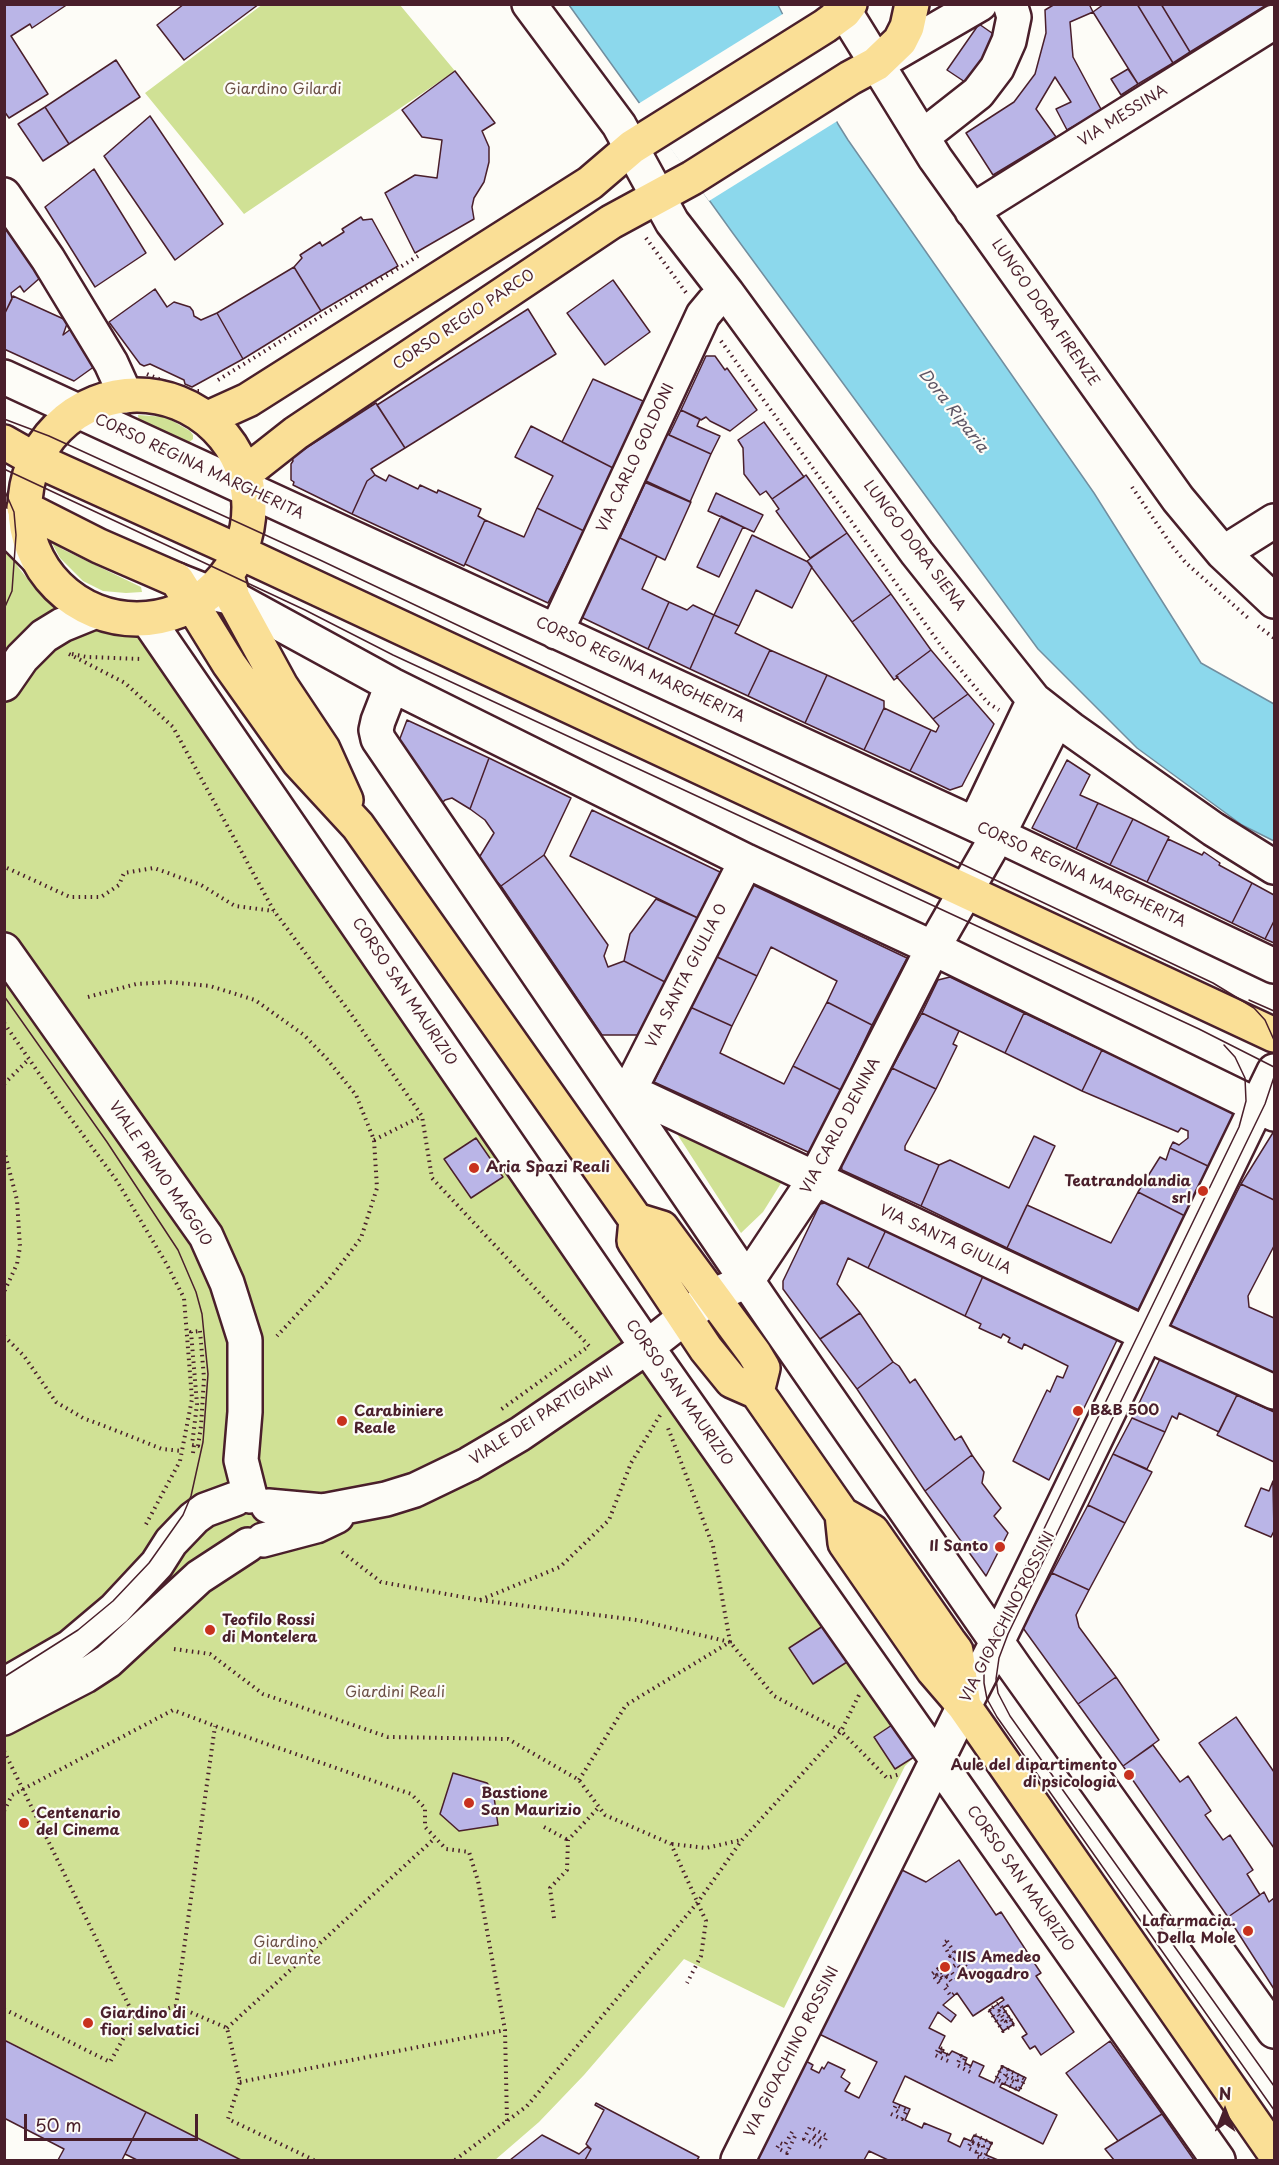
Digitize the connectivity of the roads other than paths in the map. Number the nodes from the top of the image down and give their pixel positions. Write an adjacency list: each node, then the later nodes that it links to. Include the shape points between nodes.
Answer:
1 (529, 4): 9 (street, LUNGO DORA SIENA, via 619,125)
2 (912, 4): 7 (main road, CORSO REGIO PARCO, via 900,41)
3 (980, 4): 7 (street)
4 (1010, 4): 8 (street, via 1014,17 997,68 978,93)
5 (842, 11): 7 (street, LUNGO DORA FIRENZE); 9 (main road)
6 (1275, 22): 12 (street, VIA MESSINA)
7 (859, 73): 8 (street, LUNGO DORA FIRENZE); 11 (main road, CORSO REGIO PARCO)
8 (922, 137): 12 (street, LUNGO DORA FIRENZE)
9 (645, 139): 11 (street, LUNGO DORA SIENA); 17 (main road, via 580,190 248,400)
10 (4, 195): 15 (street, via 111,363)
11 (658, 196): 13 (street, LUNGO DORA SIENA, via 672,222); 21 (main road, CORSO REGIO PARCO, via 611,222 296,433)
12 (972, 211): 24 (street, LUNGO DORA FIRENZE, via 1178,499)
13 (727, 293): 29 (street, VIA CARLO GOLDONI, via 703,315); 32 (street, LUNGO DORA SIENA)
14 (4, 377): 16 (street, CORSO REGINA MARGHERITA)
15 (132, 382): 16 (main road); 17 (main road)
16 (78, 412): 20 (main road); 21 (street, CORSO REGINA MARGHERITA)
17 (206, 419): 21 (main road, via 229,443)
18 (4, 434): 20 (street)
19 (4, 442): 20 (main road)
20 (19, 455): 22 (main road, via 26,482); 25 (main road)
21 (246, 482): 25 (main road, via 248,526); 29 (street, CORSO REGINA MARGHERITA)
22 (14, 516): 25 (main road); 27 (main road, via 51,580)
23 (1275, 521): 24 (street)
24 (1223, 553): 26 (street, LUNGO DORA FIRENZE)
25 (214, 584): 28 (main road); 31 (street); 36 (main road); 45 (main road, via 229,664 298,761 358,826)
26 (1275, 601)
27 (94, 612): 28 (main road); 30 (street, via 44,636)
28 (148, 620): 50 (street, CORSO SAN MAURIZIO)
29 (556, 632): 33 (street, CORSO REGINA MARGHERITA)
30 (4, 684)
31 (392, 685): 34 (street); 42 (street, via 378,721 378,739)
32 (1032, 711): 33 (street, VIA CARLO DENINA); 35 (street, LUNGO DORA SIENA)
33 (986, 830): 36 (street, VIA CARLO DENINA); 39 (street, CORSO REGINA MARGHERITA)
34 (746, 861): 37 (street); 42 (street, VIA SANTA GIULIA 0)
35 (1275, 867)
36 (965, 892): 37 (street, VIA CARLO DENINA); 40 (main road)
37 (933, 948): 43 (street); 44 (street, VIA CARLO DENINA)
38 (4, 950): 53 (street, VIALE PRIMO MAGGIO, via 206,1236 227,1283 245,1340 241,1460)
39 (1275, 966)
40 (1275, 1035)
41 (1275, 1071): 43 (street, VIA GIOACHINO ROSSINI)
42 (623, 1090): 44 (street, VIA SANTA GIULIA); 46 (street)
43 (1266, 1110): 49 (street, VIA GIOACHINO ROSSINI)
44 (810, 1177): 46 (street, VIA CARLO DENINA); 49 (street, VIA SANTA GIULIA)
45 (636, 1220): 47 (main road, via 662,1228); 48 (main road, via 634,1241)
46 (739, 1270): 47 (street, VIA CARLO DENINA); 56 (street)
47 (712, 1296): 48 (street, VIALE DEI PARTIGIANI); 51 (main road, via 764,1368)
48 (686, 1318): 50 (street, VIALE DEI PARTIGIANI); 51 (main road, via 732,1382)
49 (1146, 1334): 52 (street, VIA SANTA GIULIA); 56 (street, VIA GIOACHINO ROSSINI)
50 (647, 1347): 54 (street, VIALE DEI PARTIGIANI, via 568,1403 469,1464 415,1490); 60 (street, CORSO SAN MAURIZIO)
51 (757, 1392): 58 (main road, via 842,1514 845,1543 933,1670)
52 (1275, 1392)
53 (251, 1500): 54 (street, VIALE DEI PARTIGIANI, via 323,1511); 55 (street, via 271,1512 271,1528); 55 (street, via 225,1511 224,1527 233,1540); 57 (street, via 205,1510 194,1518 115,1609 70,1647)
54 (357, 1505): 55 (street, VIALE DEI PARTIGIANI, via 316,1526)
55 (255, 1542): 59 (street, via 199,1577 108,1661)
56 (997, 1642): 58 (street, VIA GIOACHINO ROSSINI); 61 (street)
57 (4, 1685)
58 (964, 1706): 60 (street, VIA GIOACHINO ROSSINI); 62 (main road)
59 (4, 1718)
60 (923, 1766): 63 (street, VIA GIOACHINO ROSSINI); 64 (street, CORSO SAN MAURIZIO, via 1101,2012)
61 (1275, 2031)
62 (1275, 2151)
63 (738, 2160)
64 (1218, 2160)

